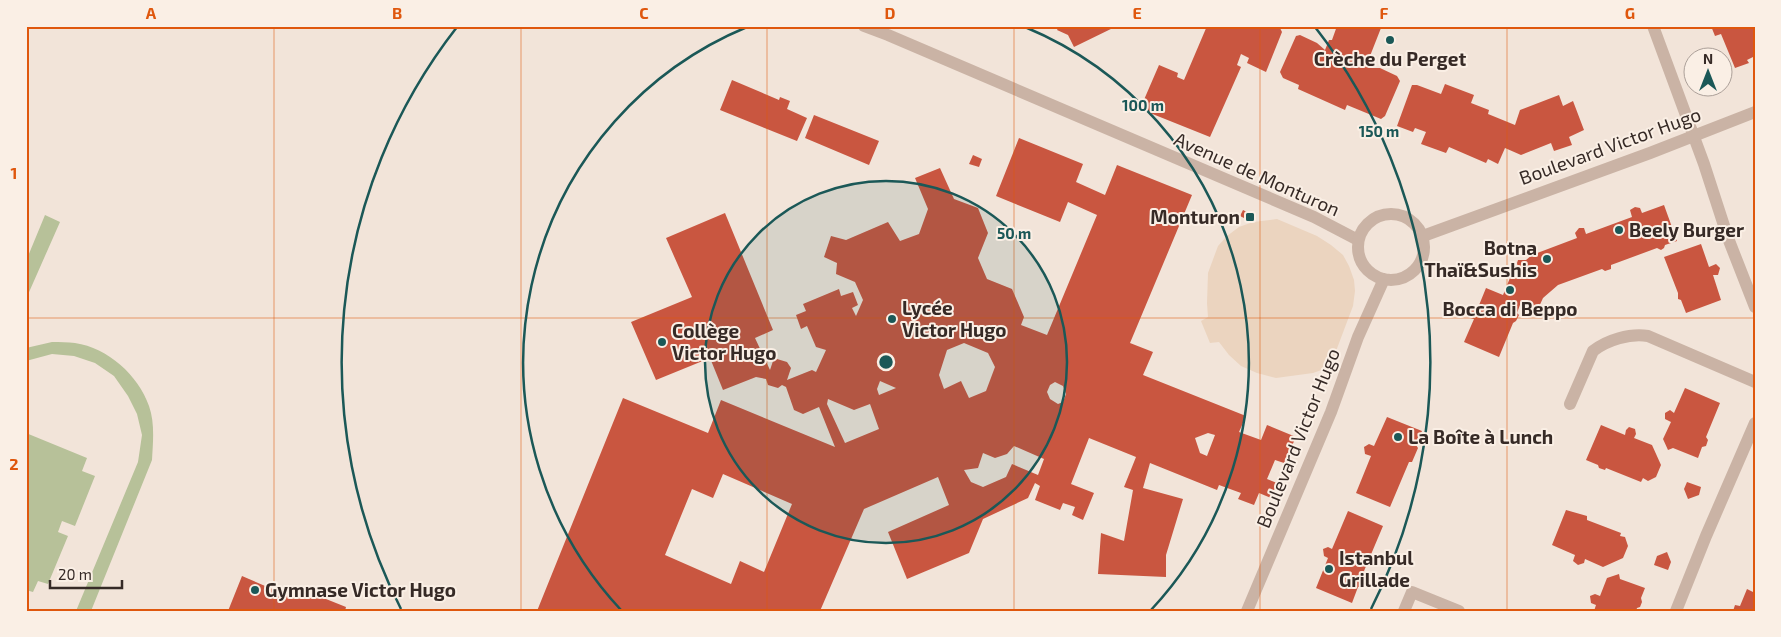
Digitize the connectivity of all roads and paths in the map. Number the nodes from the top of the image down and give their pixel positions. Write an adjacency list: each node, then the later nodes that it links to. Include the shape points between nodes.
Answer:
1 (864, 26): 3 (street, Avenue de Monturon)
2 (1653, 26): 5 (street)
3 (889, 30): 7 (street, Avenue de Monturon, via 1314,217)
4 (1755, 112): 5 (street, Boulevard Victor Hugo)
5 (1693, 135): 6 (street, Boulevard Victor Hugo); 9 (street)
6 (1423, 236): 7 (street, via 1408,218 1385,214 1370,220); 8 (street, via 1424,254 1415,270 1404,278)
7 (1358, 240): 8 (street, via 1364,265)
8 (1384, 279): 13 (street, Boulevard Victor Hugo)
9 (1755, 307)
10 (1755, 382): 11 (street, via 1639,334 1593,351)
11 (1570, 404)
12 (1755, 422): 16 (street)
13 (1247, 611)
14 (1404, 611): 15 (street, via 1412,592)
15 (1459, 611)
16 (1676, 611)

